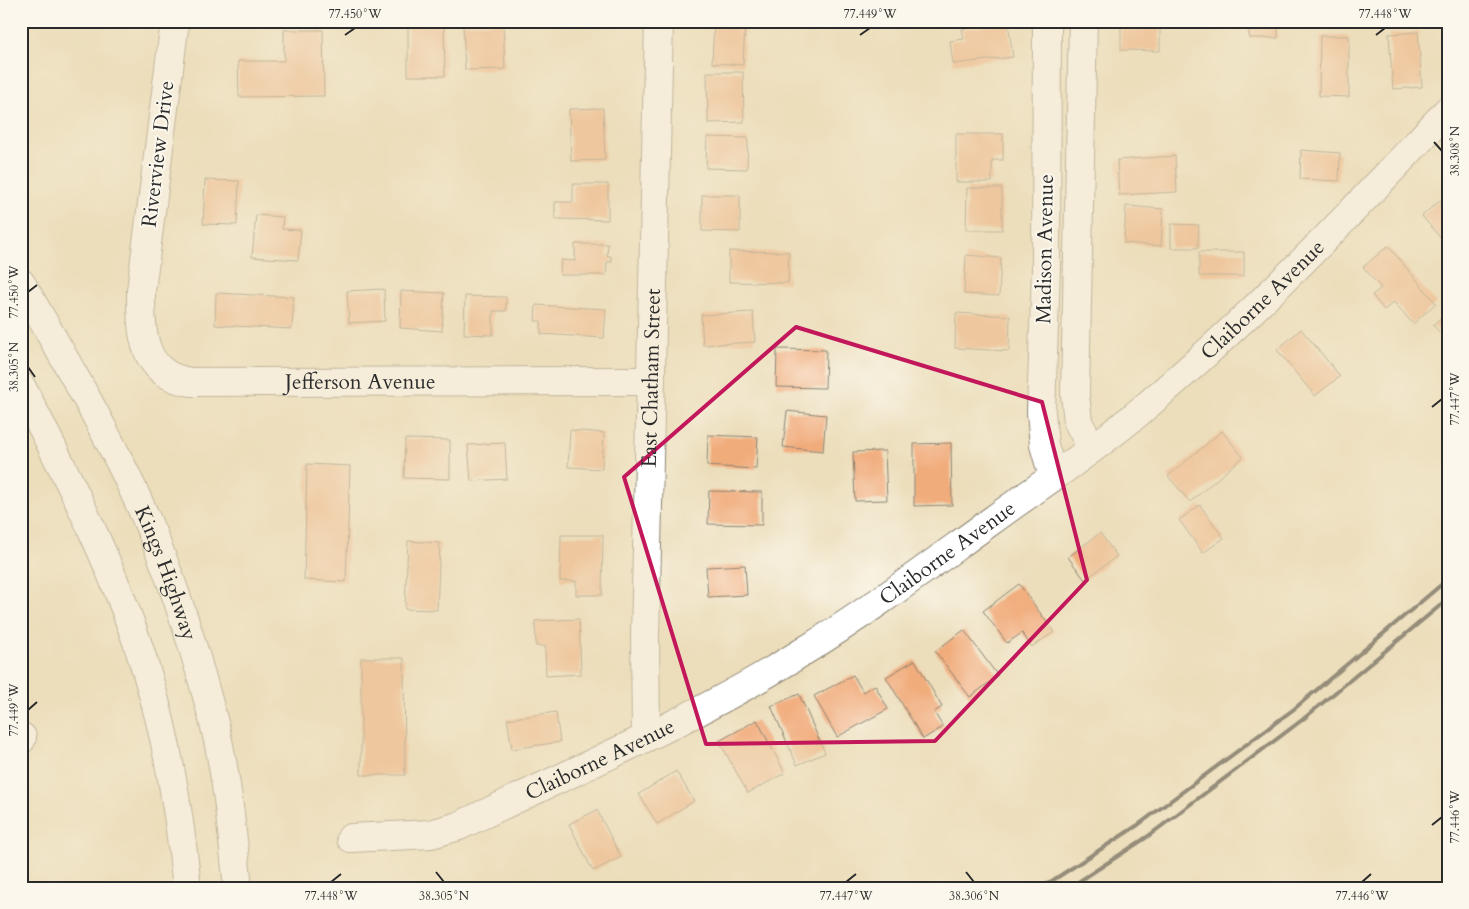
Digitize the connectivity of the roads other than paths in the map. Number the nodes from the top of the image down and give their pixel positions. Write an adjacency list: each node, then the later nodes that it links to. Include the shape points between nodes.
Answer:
1 (175, 21): 7 (street, Riverview Drive)
2 (660, 21): 8 (street, East Chatham Street)
3 (1047, 21): 11 (street, Madison Avenue, via 1046,269 1041,412 1044,445)
4 (1083, 21): 10 (street, Madison Avenue, via 1075,394 1078,422)
5 (1448, 110): 10 (street, Claiborne Avenue, via 1355,210 1235,327 1138,414)
6 (21, 283): 15 (street, Kings Highway, via 75,376 163,559 214,721 227,790)
7 (141, 286): 8 (street, Jefferson Avenue, via 145,346 152,361 164,373 180,380)
8 (651, 381): 12 (street, East Chatham Street)
9 (21, 386): 14 (street, via 78,498 117,587 149,680 169,763)
10 (1092, 448): 11 (street, Claiborne Avenue)
11 (1053, 476): 12 (street, Claiborne Avenue, via 801,654)
12 (646, 736): 13 (street, Claiborne Avenue, via 459,826 431,834)
13 (351, 838)
14 (187, 888)
15 (238, 888)

